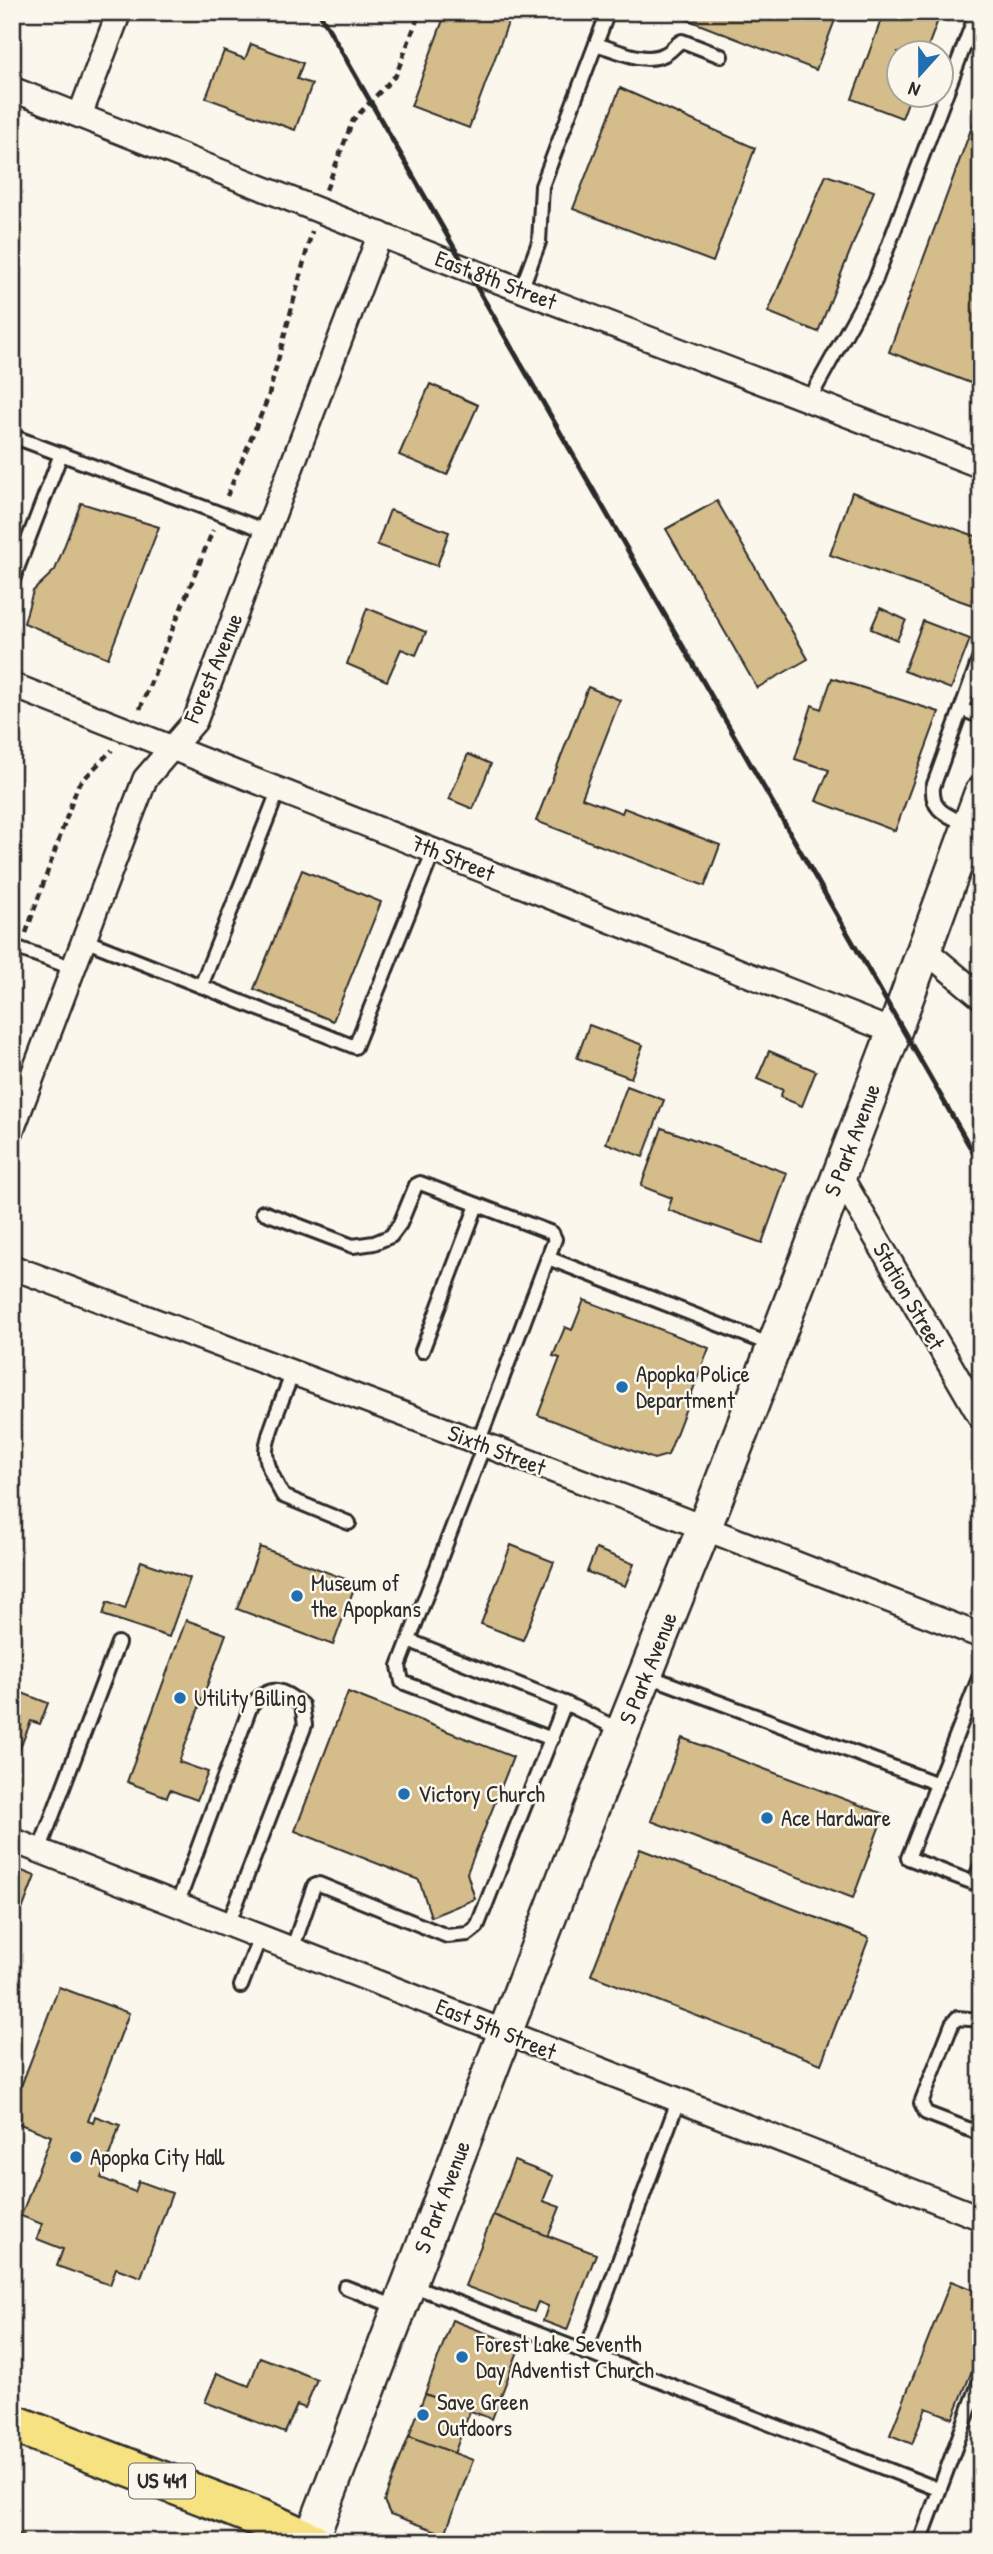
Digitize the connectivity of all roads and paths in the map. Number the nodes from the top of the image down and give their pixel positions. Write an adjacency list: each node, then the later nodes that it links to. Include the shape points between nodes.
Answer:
1 (119, 12): 8 (street)
2 (420, 12): 9 (path, via 396,75 354,120)
3 (608, 12): 5 (lane)
4 (977, 12): 12 (lane, via 875,281)
5 (596, 44): 6 (lane, via 651,59 682,41); 11 (lane, via 542,187 539,242)
6 (720, 56)
7 (12, 89): 8 (street, East 8th Street)
8 (80, 115): 9 (street, East 8th Street)
9 (318, 210): 10 (street, East 8th Street); 16 (path, via 268,398)
10 (380, 234): 11 (street, East 8th Street); 17 (street, Forest Avenue)
11 (521, 290): 12 (street, East 8th Street)
12 (809, 400): 15 (street, East 8th Street)
13 (12, 436): 14 (lane)
14 (61, 454): 16 (lane); 18 (lane)
15 (981, 466)
16 (220, 514): 17 (lane); 23 (path)
17 (267, 531): 24 (street, Forest Avenue, via 195,721)
18 (12, 582)
19 (981, 654): 21 (lane)
20 (12, 685): 23 (street, 7th Street)
21 (961, 709): 22 (lane); 27 (lane, via 932,800 939,810)
22 (981, 717)
23 (131, 730): 24 (street, 7th Street); 30 (path, via 78,785)
24 (174, 748): 25 (street, 7th Street); 29 (street, Forest Avenue, via 145,779)
25 (279, 789): 28 (street, 7th Street); 33 (lane)
26 (981, 794): 27 (main road, S Park Avenue)
27 (969, 826): 31 (main road, S Park Avenue)
28 (433, 850): 33 (lane, via 355,1047); 35 (street, 7th Street)
29 (84, 940): 32 (street, Forest Avenue); 33 (lane)
30 (16, 948): 32 (lane)
31 (924, 949): 34 (street); 35 (main road, S Park Avenue)
32 (73, 968): 36 (street, Forest Avenue)
33 (201, 986)
34 (981, 997)
35 (894, 1032): 37 (main road, S Park Avenue)
36 (12, 1129)
37 (839, 1174): 42 (main road, S Park Avenue); 45 (street, Station Street)
38 (477, 1205): 39 (lane, via 420,1183 391,1236 353,1245); 40 (lane, via 552,1233 555,1239); 43 (lane)
39 (263, 1212)
40 (548, 1258): 42 (lane); 46 (lane)
41 (12, 1267): 44 (street, Sixth Street)
42 (774, 1346): 48 (main road, S Park Avenue)
43 (422, 1351)
44 (293, 1373): 46 (street, Sixth Street); 47 (lane, via 266,1453 273,1476 283,1496)
45 (981, 1418)
46 (481, 1444): 48 (street, Sixth Street); 50 (lane)
47 (349, 1523)
48 (705, 1528): 49 (street, Sixth Street); 53 (main road, S Park Avenue)
49 (981, 1636)
50 (410, 1641): 54 (lane); 56 (lane, via 399,1666 402,1682)
51 (118, 1643): 59 (lane)
52 (981, 1673): 57 (lane)
53 (645, 1675): 55 (main road, S Park Avenue); 57 (lane)
54 (565, 1703): 55 (lane); 56 (lane)
55 (622, 1731): 67 (main road, S Park Avenue)
56 (552, 1738): 64 (lane, via 477,1927 468,1934 447,1936 319,1884 314,1886)
57 (938, 1784): 60 (lane, via 908,1858 974,1883)
58 (12, 1840): 59 (street, East 5th Street)
59 (39, 1850): 61 (street, East 5th Street)
60 (981, 1865)
61 (177, 1905): 62 (street, East 5th Street); 62 (lane, via 251,1706 263,1692 289,1695 302,1705 305,1725)
62 (228, 1925): 63 (street, East 5th Street)
63 (260, 1937): 64 (street, East 5th Street); 65 (lane)
64 (292, 1950): 67 (street, East 5th Street)
65 (241, 1986)
66 (981, 2020): 69 (lane, via 957,2018 952,2024 921,2103 926,2113)
67 (504, 2033): 68 (street, East 5th Street); 72 (main road, S Park Avenue)
68 (678, 2101): 70 (street, East 5th Street); 73 (lane)
69 (981, 2134)
70 (981, 2218)
71 (345, 2287): 72 (lane)
72 (404, 2296): 73 (lane); 78 (main road, S Park Avenue)
73 (585, 2353): 76 (lane)
74 (981, 2378): 76 (lane)
75 (12, 2423): 78 (main road, US 441)
76 (938, 2489): 80 (lane)
77 (12, 2540): 79 (lane)
78 (311, 2541)
79 (18, 2542)
80 (920, 2542)

